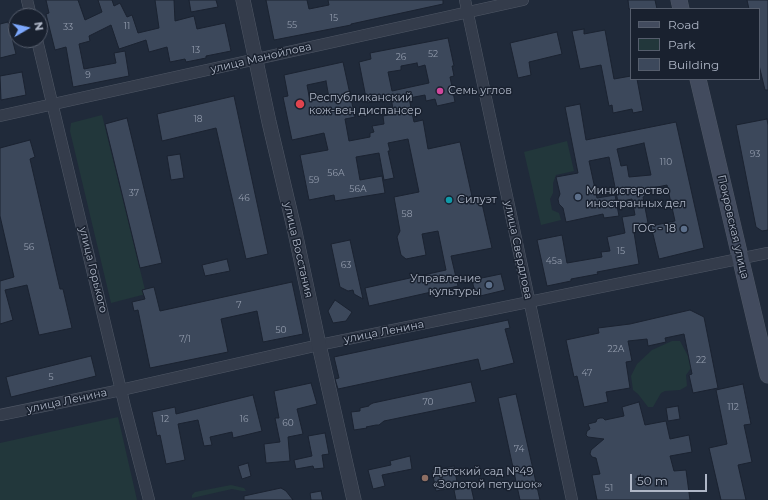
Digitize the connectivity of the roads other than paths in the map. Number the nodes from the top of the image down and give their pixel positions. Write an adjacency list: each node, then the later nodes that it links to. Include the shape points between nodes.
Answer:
1 (243, 0): 6 (street, улица Восстания)
2 (465, 0): 4 (street, улица Свердлова)
3 (523, 0): 4 (street, улица Манойлова)
4 (467, 12): 6 (street, улица Манойлова); 12 (street, улица Свердлова)
5 (39, 48): 8 (street, улица Горького)
6 (255, 59): 8 (street, улица Манойлова); 13 (street, улица Восстания)
7 (698, 80): 11 (main road, Покровская улица)
8 (52, 105): 9 (street, улица Манойлова); 15 (street, улица Горького)
9 (0, 116)
10 (768, 253): 11 (street, улица Ленина)
11 (741, 258): 12 (street, улица Ленина); 14 (main road, Покровская улица)
12 (530, 303): 13 (street, улица Ленина); 19 (street, улица Свердлова)
13 (319, 346): 15 (street, улица Ленина); 18 (street, улица Восстания)
14 (768, 375)
15 (121, 390): 16 (street, улица Ленина); 17 (street, улица Горького)
16 (0, 415)
17 (149, 500)
18 (354, 500)
19 (572, 500)

